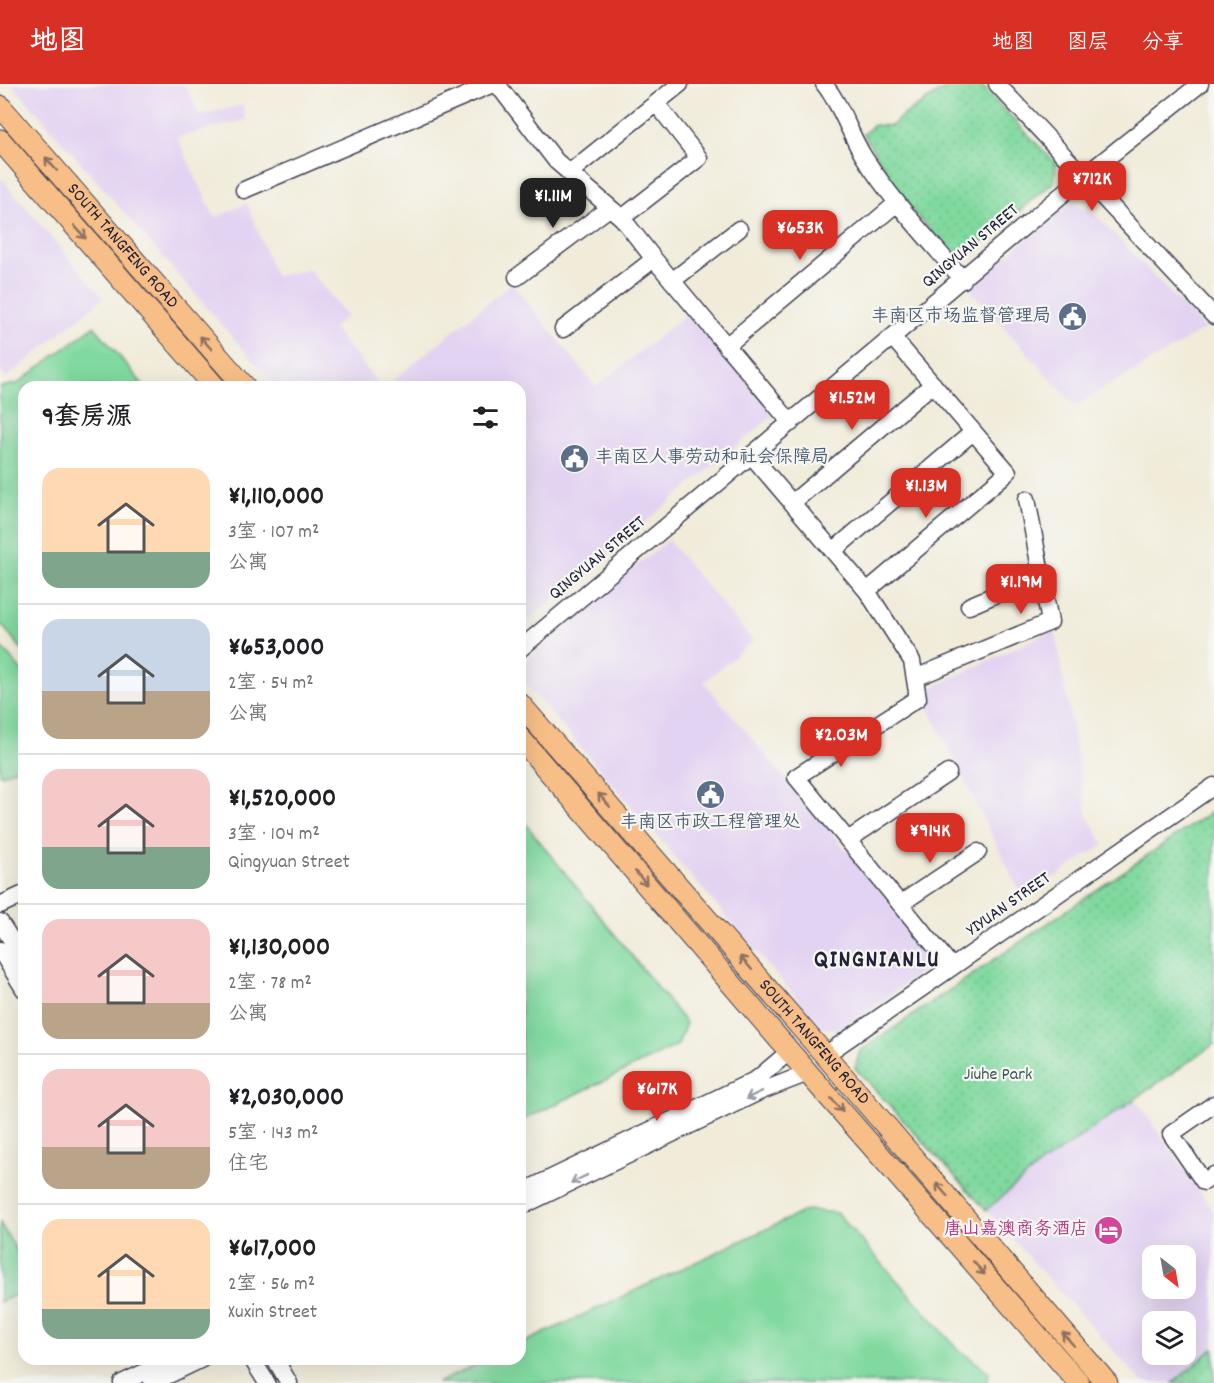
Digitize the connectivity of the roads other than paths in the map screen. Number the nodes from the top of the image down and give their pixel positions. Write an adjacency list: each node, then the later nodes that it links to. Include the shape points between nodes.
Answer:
1 (495, 84): 9 (street); 11 (street)
2 (680, 84): 6 (street)
3 (824, 84): 12 (street, via 863,156)
4 (997, 84): 10 (street)
5 (1200, 84): 10 (street, QINGYUAN STREET)
6 (656, 103): 9 (street); 13 (street, via 699,158)
7 (0, 106): 24 (main road, SOUTH TANGFENG ROAD, one-way to 7)
8 (0, 140): 23 (main road, SOUTH TANGFENG ROAD, one-way to 23)
9 (569, 173): 13 (street)
10 (1083, 177): 17 (street, QINGYUAN STREET); 19 (street)
11 (244, 190)
12 (897, 203): 17 (street); 22 (street)
13 (615, 213): 15 (street); 16 (street)
14 (739, 229): 18 (street)
15 (654, 260): 18 (street); 20 (street)
16 (517, 277)
17 (963, 280): 21 (street, QINGYUAN STREET)
18 (672, 281): 22 (street)
19 (1214, 316)
20 (563, 329)
21 (893, 338): 25 (street); 26 (street, QINGYUAN STREET)
22 (726, 346): 26 (street)
23 (210, 381)
24 (239, 381)
25 (933, 384): 27 (street); 30 (street)
26 (791, 423): 28 (street, QINGYUAN STREET)
27 (973, 432): 31 (street); 33 (street, via 1008,472)
28 (752, 456): 30 (street); 35 (street, QINGYUAN STREET)
29 (1026, 499): 32 (street)
30 (792, 503): 31 (street)
31 (833, 551): 33 (street)
32 (1041, 575): 34 (street); 36 (street, via 1050,622)
33 (867, 591): 36 (street, via 912,661)
34 (969, 606)
35 (526, 644)
36 (915, 678): 41 (street, via 918,698 796,777)
37 (526, 711): 52 (main road, SOUTH TANGFENG ROAD, one-way to 37)
38 (526, 745): 51 (main road, SOUTH TANGFENG ROAD, one-way to 51)
39 (948, 773): 41 (street)
40 (1214, 786): 49 (street, YIYUAN STREET)
41 (848, 840): 44 (street)
42 (978, 852): 44 (street)
43 (18, 897): 45 (street)
44 (900, 904): 49 (street)
45 (0, 905)
46 (0, 922): 48 (street)
47 (0, 950): 50 (street)
48 (18, 950)
49 (952, 968): 52 (street, YIYUAN STREET)
50 (18, 979)
51 (790, 1051): 53 (main road, SOUTH TANGFENG ROAD); 56 (street, via 757,1079)
52 (825, 1055): 67 (main road, SOUTH TANGFENG ROAD, one-way to 52)
53 (808, 1072): 57 (street, one-way to 57); 66 (main road, SOUTH TANGFENG ROAD, one-way to 66)
54 (1214, 1104): 55 (street, via 1171,1134 1204,1182)
55 (1214, 1175)
56 (526, 1190)
57 (526, 1204)
58 (160, 1365): 62 (street)
59 (190, 1365): 63 (street)
60 (256, 1365): 64 (street)
61 (278, 1365): 65 (street)
62 (122, 1383)
63 (152, 1383)
64 (267, 1383)
65 (289, 1383)
66 (1079, 1383)
67 (1107, 1383)

